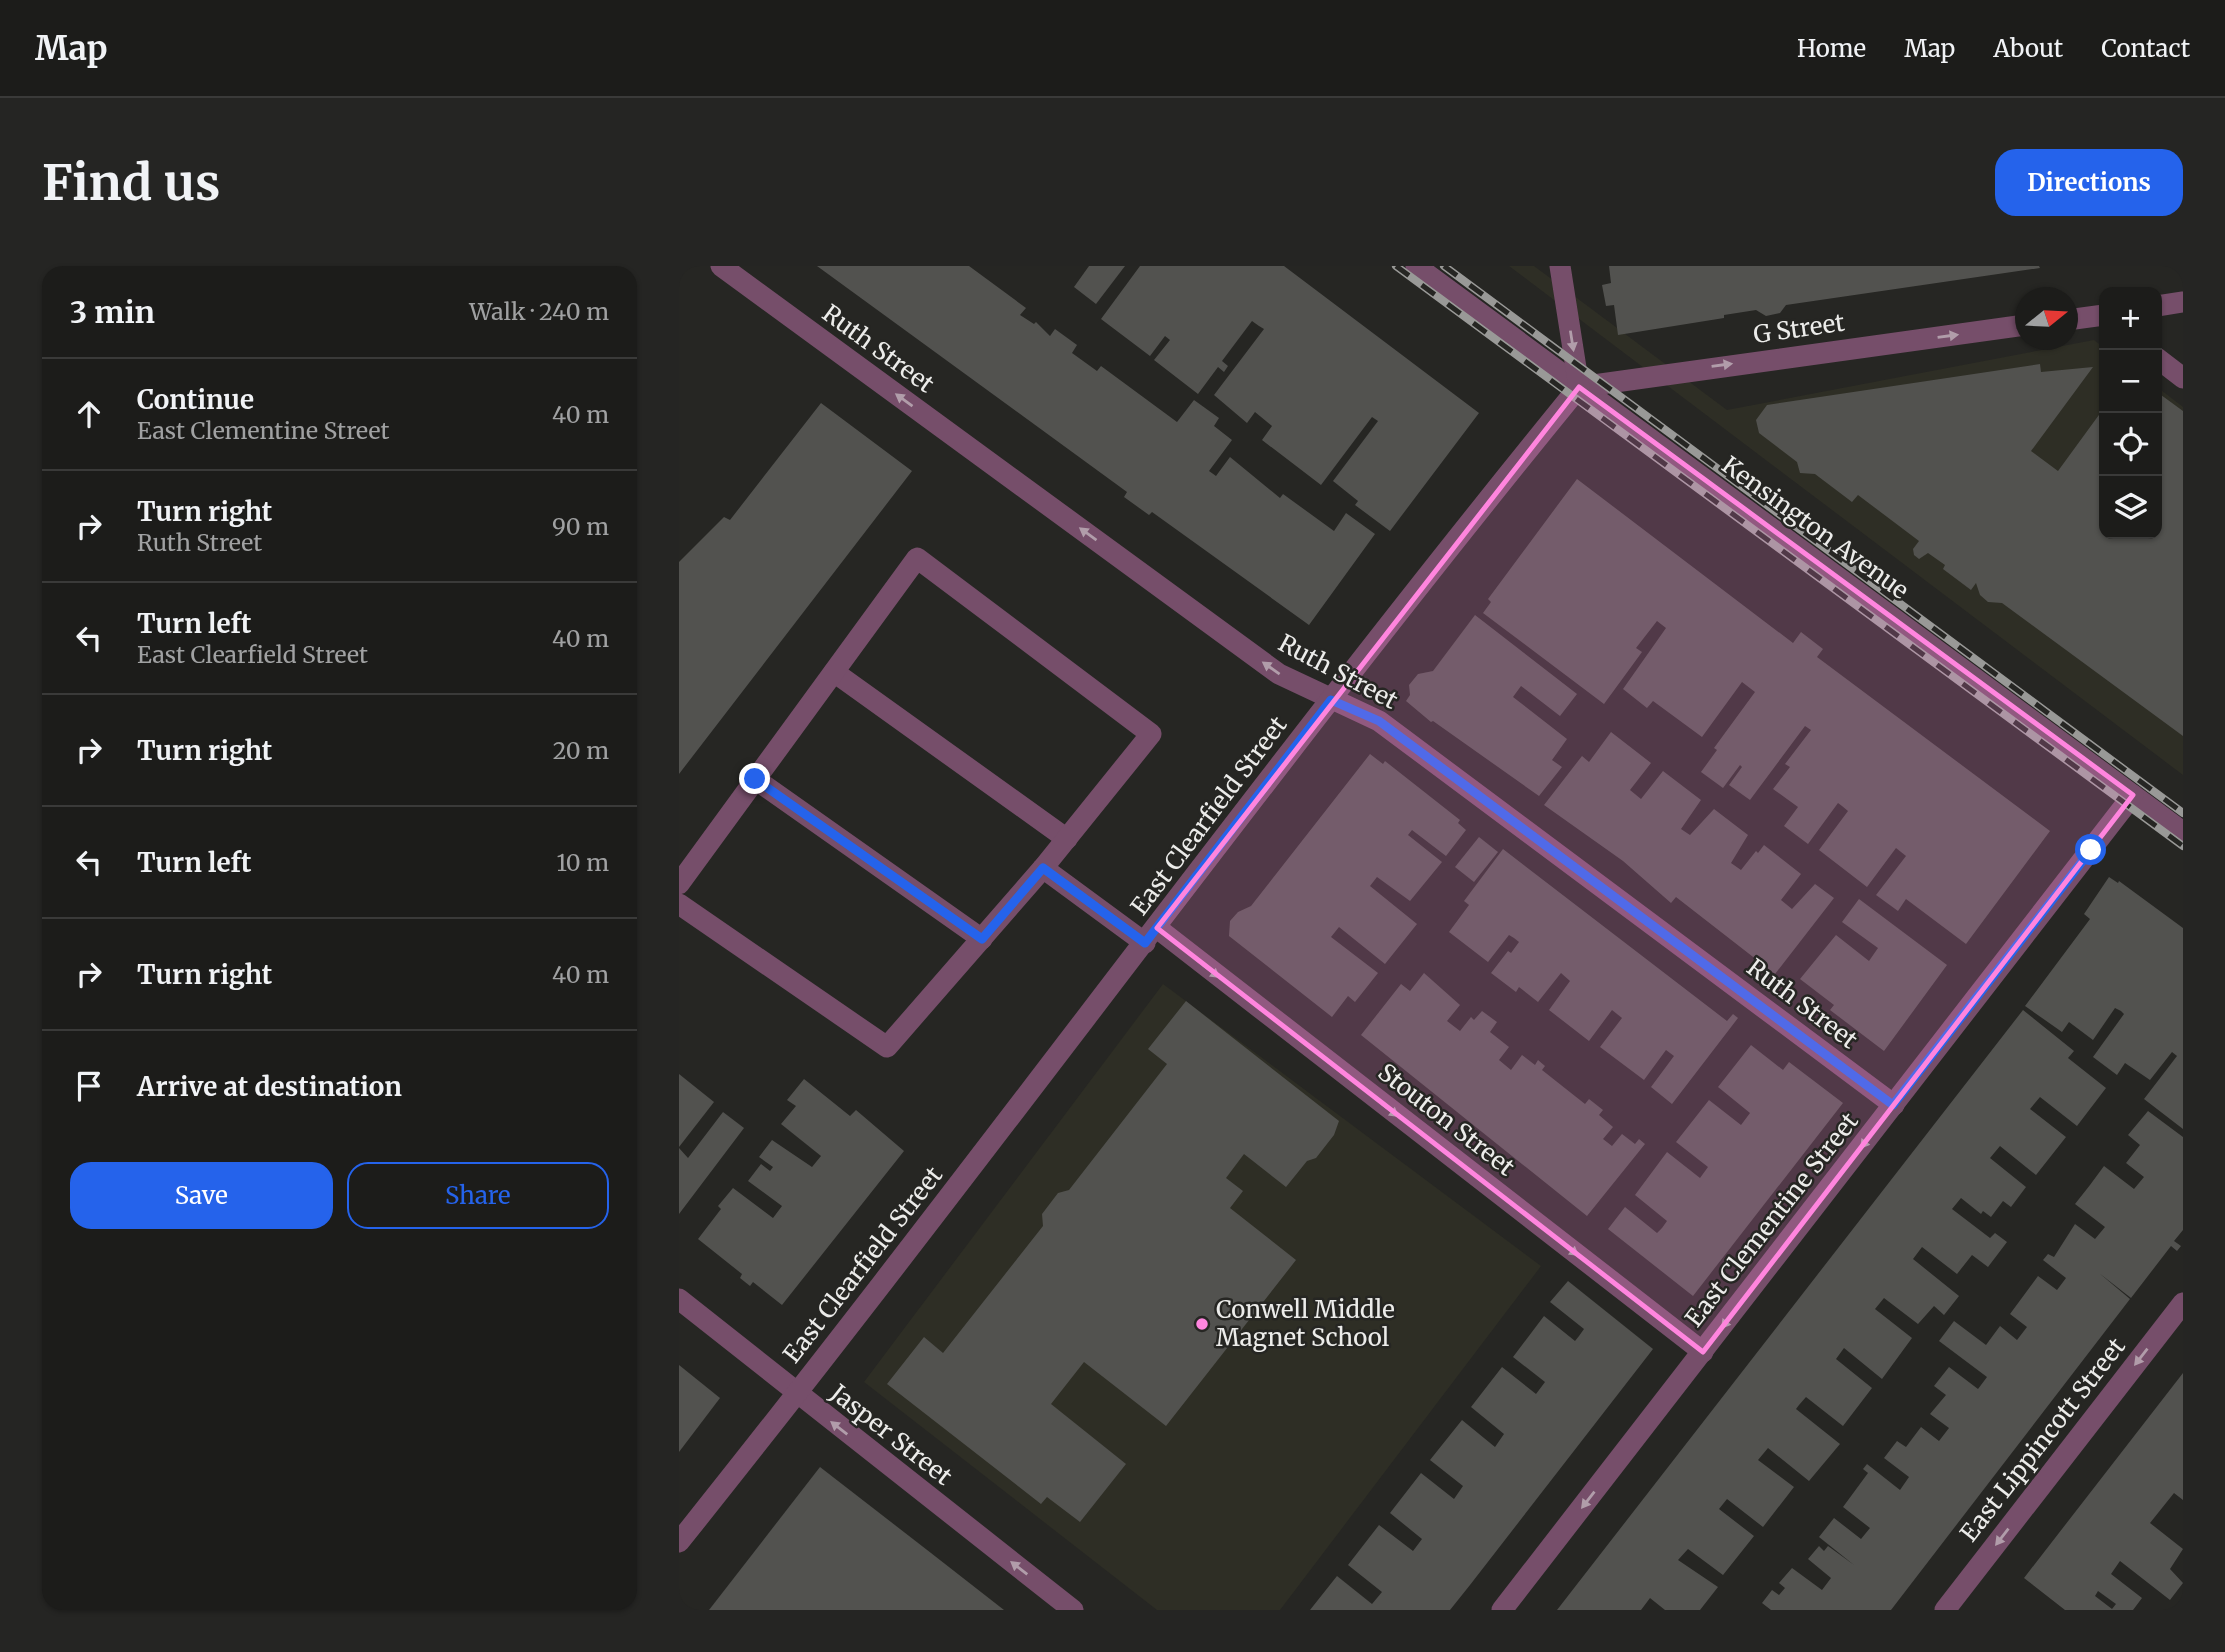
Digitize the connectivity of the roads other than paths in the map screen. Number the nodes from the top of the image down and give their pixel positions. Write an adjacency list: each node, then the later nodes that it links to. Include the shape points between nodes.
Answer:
1 (721, 266): 13 (street, Ruth Street, one-way to 1, via 1279,674)
2 (1416, 266): 11 (street, Kensington Avenue)
3 (1560, 266): 11 (street, one-way to 11)
4 (2183, 302): 5 (street)
5 (2162, 305)
6 (2099, 317): 7 (street)
7 (2078, 319)
8 (2015, 326): 11 (street, G Street, one-way to 8)
9 (2162, 362): 10 (street)
10 (2183, 378)
11 (1579, 387): 13 (street, East Clearfield Street); 15 (street, Kensington Avenue)
12 (834, 672): 14 (street); 17 (street); 17 (street, via 917,558 1151,734)
13 (1331, 700): 21 (street, East Clearfield Street); 23 (street, Ruth Street, via 1379,721)
14 (755, 779): 19 (street); 22 (street)
15 (2133, 794): 16 (street, Kensington Avenue); 23 (street, East Clementine Street)
16 (2183, 832)
17 (1067, 839): 18 (street)
18 (1043, 868): 21 (street, Stouton Street); 22 (street)
19 (679, 884)
20 (679, 904): 22 (street, via 887,1047)
21 (1151, 936): 26 (street, Stouton Street, one-way to 26); 27 (street, East Clearfield Street)
22 (982, 939)
23 (1893, 1105): 26 (street, East Clementine Street, one-way to 26)
24 (679, 1299): 27 (street, Jasper Street)
25 (2183, 1303): 31 (street, East Lippincott Street, one-way to 31)
26 (1703, 1353): 30 (street, East Clementine Street, one-way to 30)
27 (796, 1395): 28 (street, East Clearfield Street); 29 (street, Jasper Street, one-way to 27)
28 (679, 1542)
29 (1073, 1610)
30 (1502, 1610)
31 (1945, 1610)

